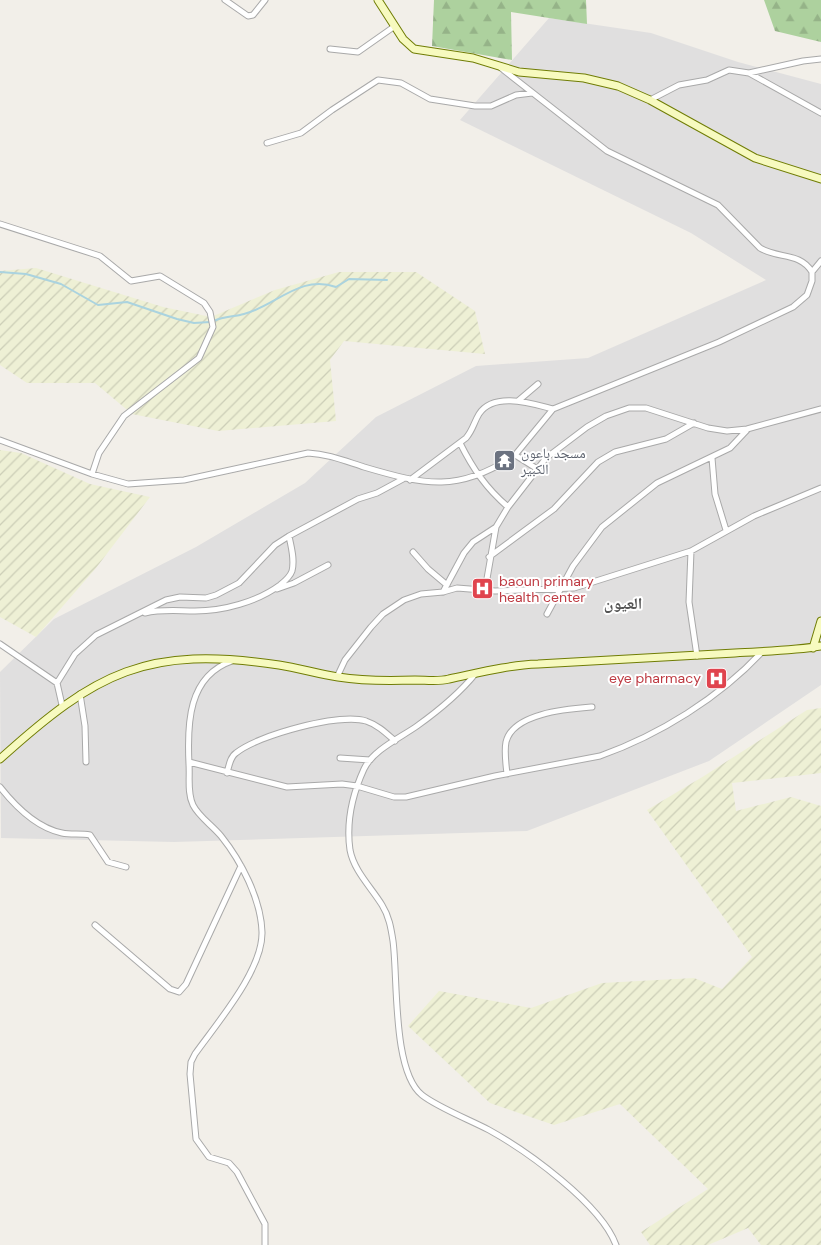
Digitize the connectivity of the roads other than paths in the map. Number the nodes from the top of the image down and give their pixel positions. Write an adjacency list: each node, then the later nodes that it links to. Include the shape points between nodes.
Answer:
1 (225, 0): 2 (street, via 248,16)
2 (265, 0)
3 (378, 0): 4 (street)
4 (395, 26): 5 (street, via 358,52); 7 (street, via 414,49 473,58)
5 (330, 49)
6 (821, 59): 8 (street)
7 (501, 68): 9 (street); 10 (street, via 603,81)
8 (749, 73): 10 (street, via 725,71 706,80 672,87); 11 (street)
9 (532, 93): 12 (street, via 516,95 491,106 475,106 430,99 401,83 378,80 301,133); 16 (street, via 607,151 713,202 760,248 799,258)
10 (650, 100): 13 (street, via 755,158)
11 (821, 113)
12 (267, 143)
13 (821, 179)
14 (0, 224): 28 (street, via 100,256 132,281 160,276 204,303 210,312 213,327 200,358 124,416 99,453)
15 (821, 262): 16 (street)
16 (812, 272): 19 (street, via 807,295 782,314)
17 (538, 384): 18 (street)
18 (518, 401): 19 (street); 24 (street, via 497,403 481,411 471,433)
19 (553, 409): 25 (street)
20 (821, 409): 22 (street)
21 (694, 423): 22 (street, via 718,431); 27 (street, via 646,408 623,410 599,420 575,436 546,458); 39 (street, via 666,439 616,452 598,462 554,509)
22 (747, 429): 26 (street, via 735,444)
23 (0, 440): 28 (street)
24 (460, 443): 29 (street); 31 (street)
25 (515, 455): 27 (street); 29 (street)
26 (712, 458): 35 (street, via 715,494); 43 (street, via 657,484 606,524 586,545)
27 (539, 470): 33 (street)
28 (92, 474): 30 (street, via 142,485 193,479 308,453 327,454)
29 (477, 476): 31 (street, via 447,483); 33 (street)
30 (404, 479): 31 (street); 36 (street, via 358,499)
31 (410, 480)
32 (821, 488): 35 (street)
33 (508, 507): 34 (street)
34 (496, 526): 39 (street); 41 (street, via 473,542)
35 (726, 530): 37 (street)
36 (289, 536): 44 (street, via 292,570 287,580); 46 (street, via 269,551 239,583 206,598 166,600)
37 (691, 551): 43 (street); 53 (street, via 689,602)
38 (413, 552): 41 (street)
39 (489, 557): 42 (street)
40 (328, 564): 44 (street)
41 (447, 585): 45 (street)
42 (484, 590): 43 (street); 45 (street, via 457,588)
43 (558, 590): 47 (street)
44 (272, 591): 46 (street, via 217,609 161,610)
45 (443, 592): 56 (street, via 404,600 383,614 345,660)
46 (142, 614): 57 (street, via 87,642 75,654)
47 (548, 614)
48 (821, 621): 51 (street)
49 (0, 644): 57 (street)
50 (821, 646): 51 (street)
51 (813, 648): 52 (street)
52 (762, 651): 53 (street); 68 (street, via 724,687 637,741 600,756)
53 (697, 656): 55 (street, via 536,664)
54 (236, 660): 56 (street, via 306,669); 58 (street, via 194,658 160,662 125,671); 66 (street, via 216,667 200,688 188,731)
55 (476, 673): 56 (street, via 448,680); 61 (street, via 450,702)
56 (337, 677)
57 (58, 683): 59 (street)
58 (80, 694): 59 (street); 65 (street)
59 (62, 705): 63 (street)
60 (592, 706): 68 (street, via 549,713 520,723 506,742)
61 (395, 741): 64 (street); 67 (street, via 376,726 357,720 303,726 264,738 237,752 231,759)
62 (340, 758): 64 (street)
63 (0, 759)
64 (370, 760): 69 (street)
65 (86, 762)
66 (189, 762): 67 (street); 71 (street, via 192,804 222,837)
67 (227, 774): 69 (street, via 287,787)
68 (507, 774): 69 (street, via 406,797 394,797)
69 (357, 786): 75 (street, via 351,813 351,850 357,868 383,906 391,926 399,1028 405,1064 416,1089 426,1098 491,1131 535,1159 595,1213)
70 (0, 787): 72 (street, via 35,821 55,832 90,835 108,862)
71 (241, 866): 73 (street, via 186,984 179,992 170,989); 74 (street, via 260,919 261,943 254,968 191,1062 193,1130 206,1154 231,1165 238,1172 265,1224)
72 (126, 867)
73 (95, 925)
74 (265, 1245)
75 (616, 1245)

